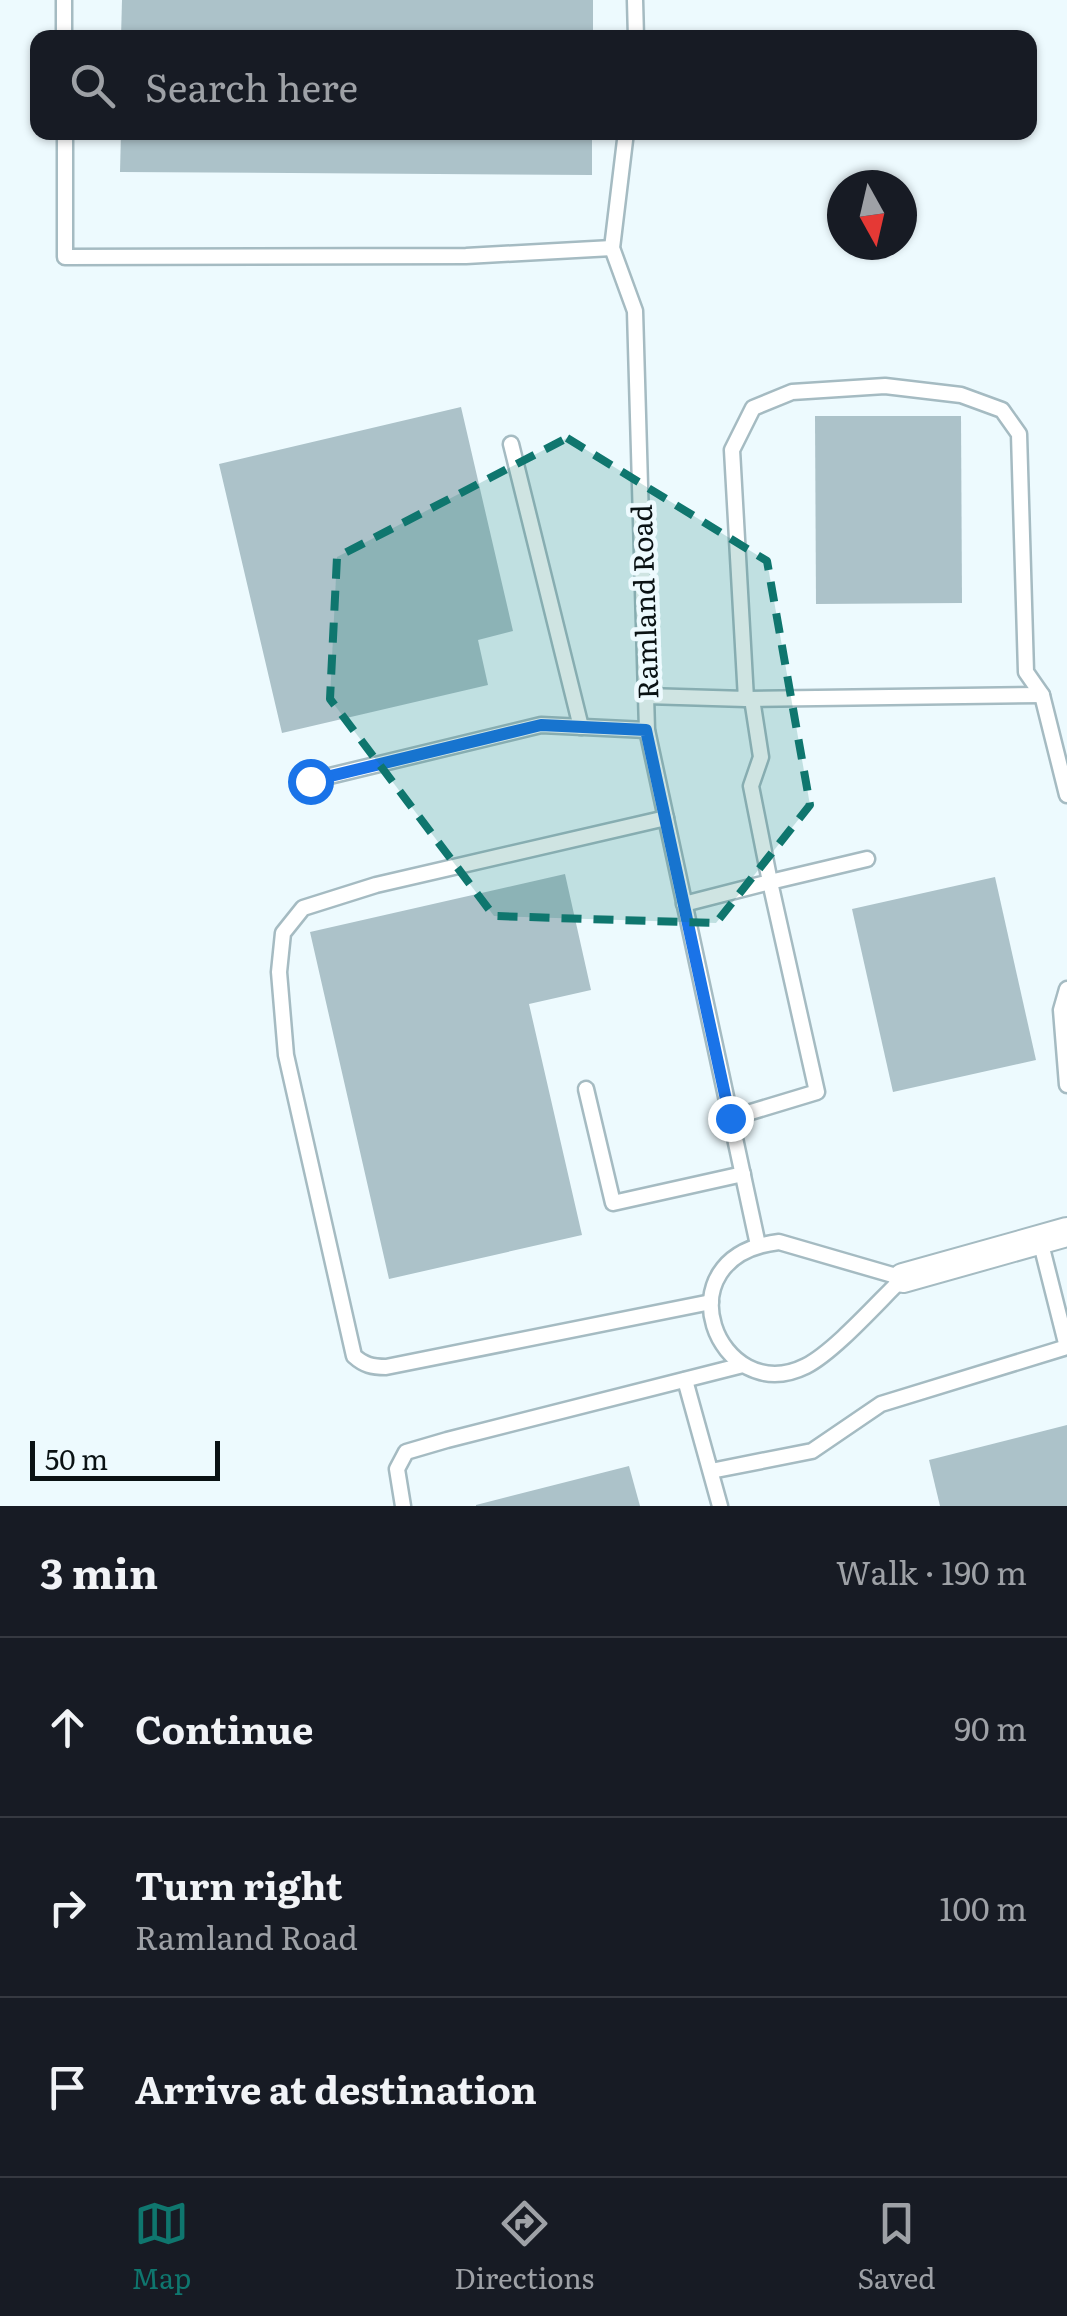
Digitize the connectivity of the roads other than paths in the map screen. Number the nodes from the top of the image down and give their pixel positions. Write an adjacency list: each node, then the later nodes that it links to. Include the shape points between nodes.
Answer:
1 (64, 0): 3 (lane)
2 (635, 0): 4 (lane)
3 (64, 30)
4 (636, 30)
5 (64, 140): 7 (lane, via 65,258 466,256)
6 (625, 140): 7 (lane, Ramland Road)
7 (612, 248): 10 (lane, Ramland Road, via 635,311)
8 (511, 444): 12 (lane)
9 (1042, 695): 11 (lane); 11 (lane, via 1026,672 1019,434 1002,410 961,395 884,386 792,392 753,408 732,450); 15 (lane)
10 (646, 696): 11 (lane); 13 (lane, Ramland Road)
11 (749, 699): 18 (lane, via 761,757 751,786)
12 (581, 727): 13 (lane); 14 (lane, via 541,725)
13 (646, 730): 16 (lane, Ramland Road)
14 (310, 781)
15 (1067, 795)
16 (666, 818): 19 (lane, Ramland Road); 28 (lane, via 303,908 283,933 278,972 286,1055 354,1356 362,1364 386,1367)
17 (867, 859): 18 (lane)
18 (770, 882): 19 (lane); 23 (lane, via 817,1092)
19 (684, 904): 23 (lane, Ramland Road)
20 (1067, 989): 21 (lane, via 1061,1010)
21 (1067, 1085)
22 (586, 1089): 24 (lane, via 613,1203)
23 (730, 1118): 24 (lane, Ramland Road)
24 (743, 1174): 26 (lane, Ramland Road)
25 (1054, 1236): 27 (street); 29 (lane)
26 (758, 1244): 27 (lane, via 799,1246); 28 (lane, via 723,1269)
27 (903, 1278): 30 (lane, via 807,1366 764,1372)
28 (711, 1302): 30 (lane, via 715,1332)
29 (1067, 1347): 32 (lane, via 881,1404 812,1451)
30 (743, 1365): 31 (lane)
31 (685, 1380): 32 (lane); 33 (lane, via 406,1452 396,1470)
32 (710, 1472): 34 (lane)
33 (403, 1506)
34 (720, 1506)

